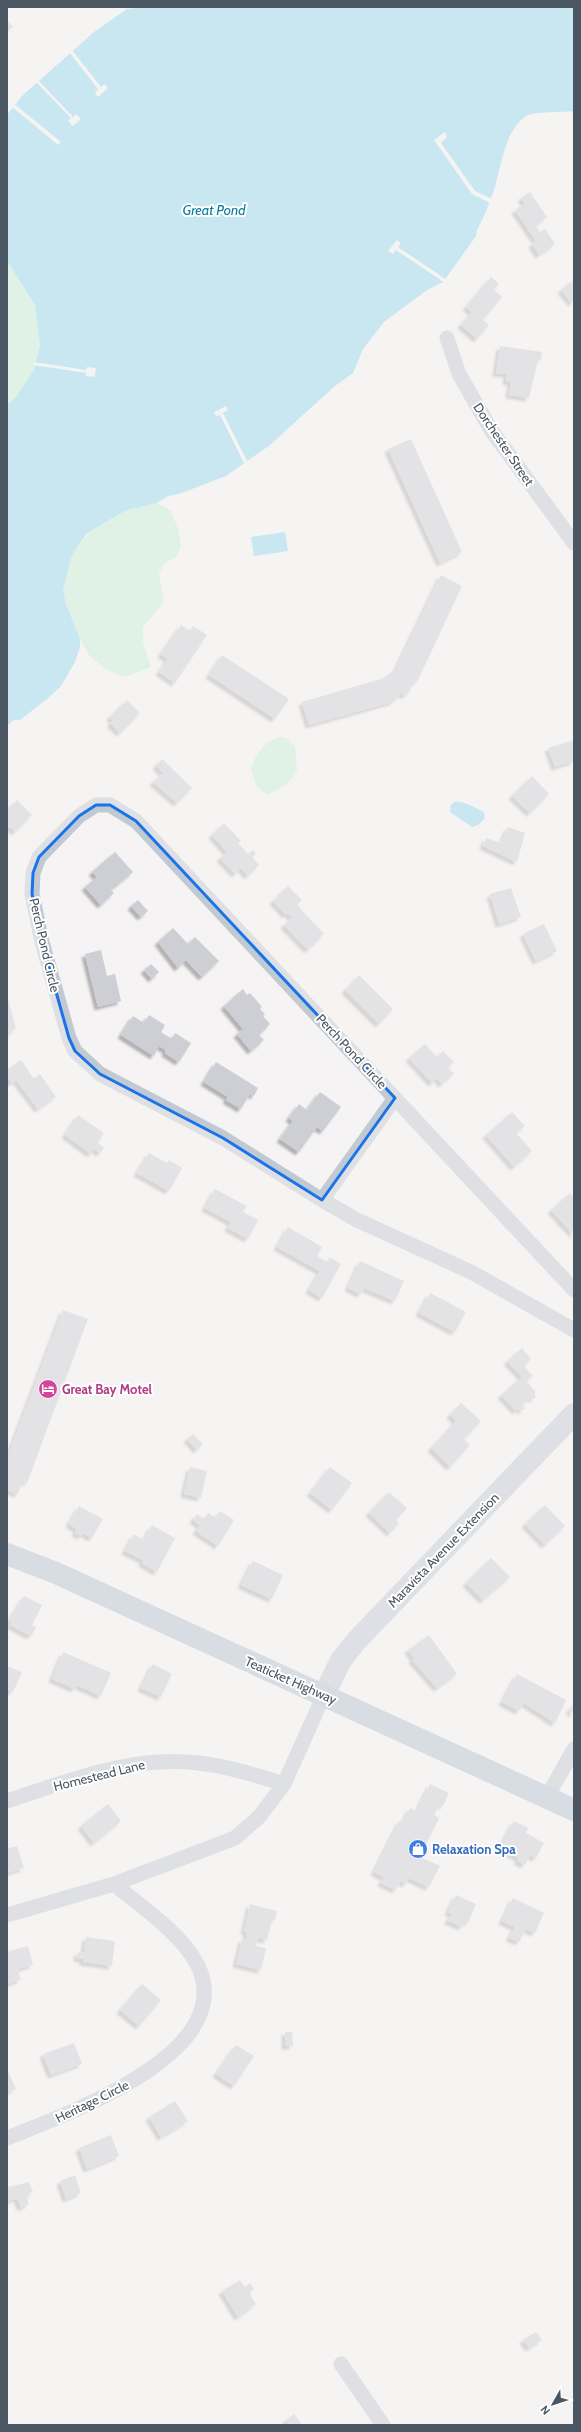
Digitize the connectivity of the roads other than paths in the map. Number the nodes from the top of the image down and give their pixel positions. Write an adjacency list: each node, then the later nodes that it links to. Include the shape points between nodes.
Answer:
1 (447, 338): 2 (street, Dorchester Street, via 460,374 491,430)
2 (574, 543)
3 (395, 1098): 4 (street, Perch Pond Circle); 4 (street, Perch Pond Circle, via 139,825 120,809 110,805 96,805 79,816 39,857 33,873 32,894 42,942 69,1038 75,1050 100,1074 223,1138); 5 (street, Perch Pond Circle)
4 (322, 1200): 6 (street, Perch Pond Circle, via 357,1220 471,1272)
5 (574, 1290)
6 (574, 1330)
7 (574, 1414): 9 (main road, Maravista Avenue Extension, via 348,1649)
8 (7, 1554): 9 (main road, Teaticket Highway, via 56,1573)
9 (324, 1695): 11 (street); 12 (main road, Teaticket Highway)
10 (574, 1749): 12 (street)
11 (284, 1784): 13 (street, Homestead Lane, via 191,1762 154,1762 120,1767); 15 (street, via 259,1817 235,1838)
12 (547, 1798): 14 (main road, Teaticket Highway)
13 (7, 1801)
14 (574, 1810)
15 (114, 1884): 16 (street); 17 (street, Heritage Circle, via 175,1936 197,1964 204,1992 198,2018 177,2045 137,2078 106,2097)
16 (7, 1915)
17 (7, 2138)
18 (341, 2364): 19 (street)
19 (383, 2425)

